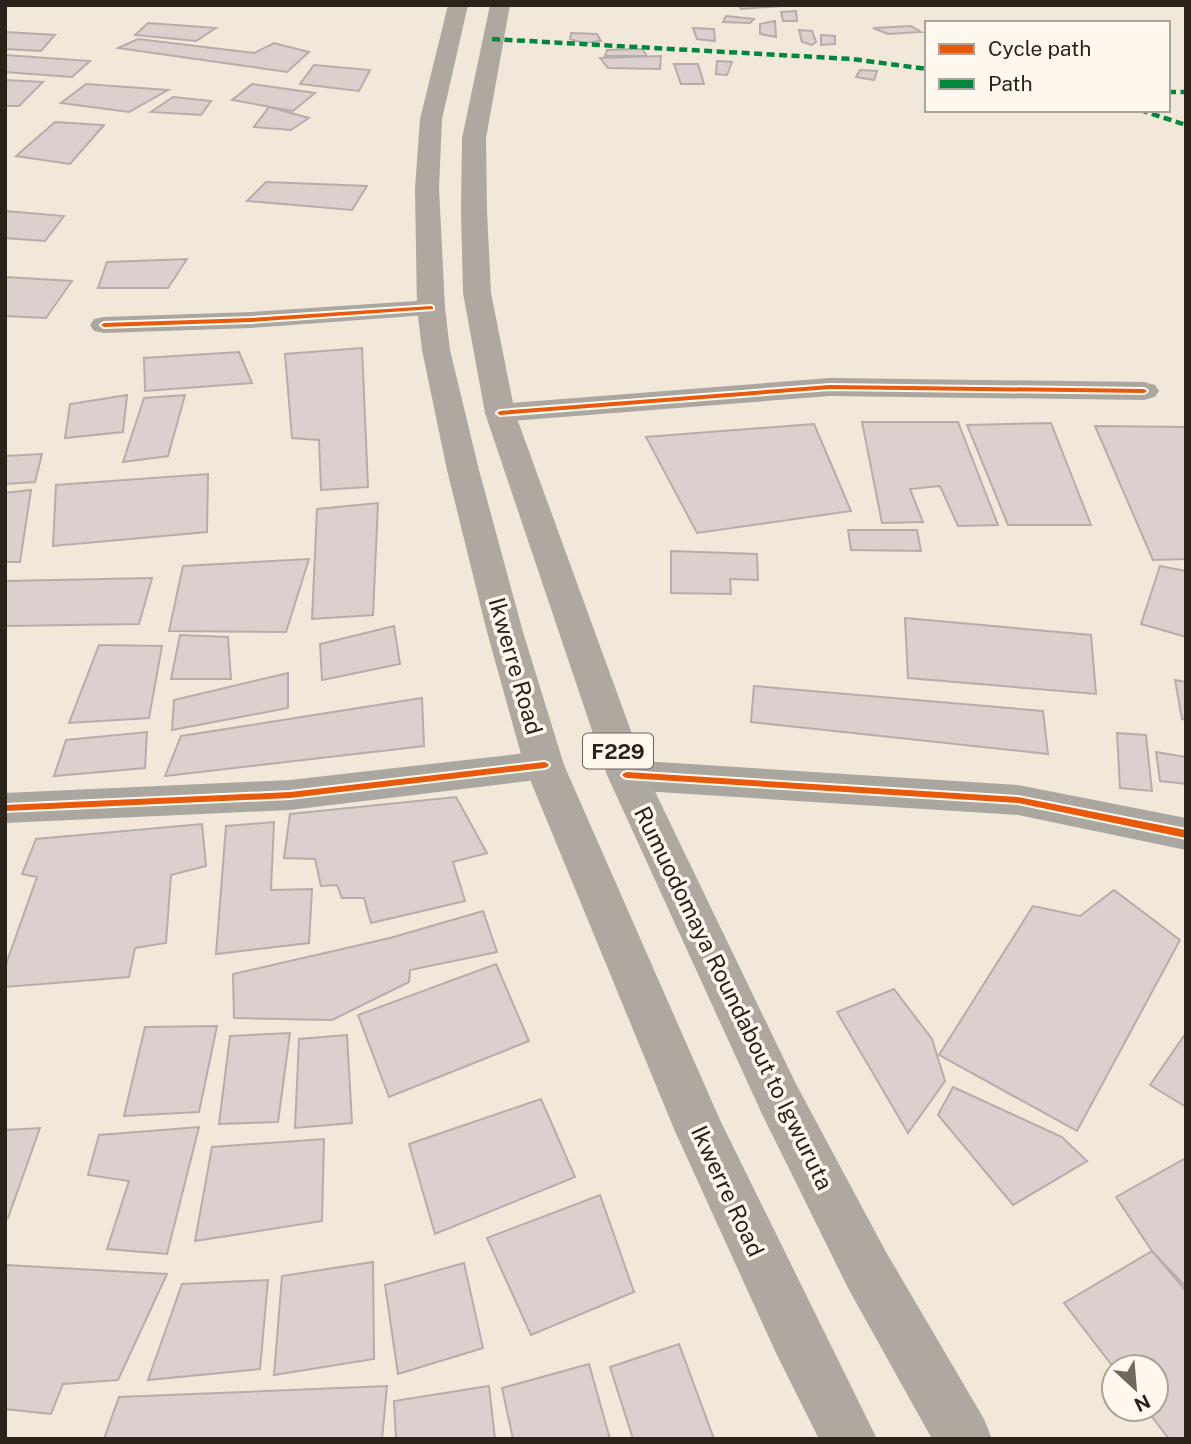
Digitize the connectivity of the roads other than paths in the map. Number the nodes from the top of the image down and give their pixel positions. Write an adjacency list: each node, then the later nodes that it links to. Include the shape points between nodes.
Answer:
1 (458, 5): 3 (main road, Ikwerre Road, via 432,119 427,188)
2 (500, 5): 6 (main road, Rumuodomaya Roundabout to Igwuruta / F229, via 474,138 474,211 477,293)
3 (431, 308): 4 (street); 7 (main road, Ikwerre Road, via 463,470)
4 (104, 325)
5 (1144, 391): 6 (street, via 830,387)
6 (500, 413): 8 (main road, Rumuodomaya Roundabout to Igwuruta / F229)
7 (544, 765): 9 (street, via 290,795); 11 (main road, Ikwerre Road, via 699,1129)
8 (627, 775): 10 (street, via 1018,800); 12 (main road, Rumuodomaya Roundabout to Igwuruta / F229, via 792,1123 867,1270)
9 (5, 807)
10 (1186, 834)
11 (849, 1439)
12 (964, 1439)

